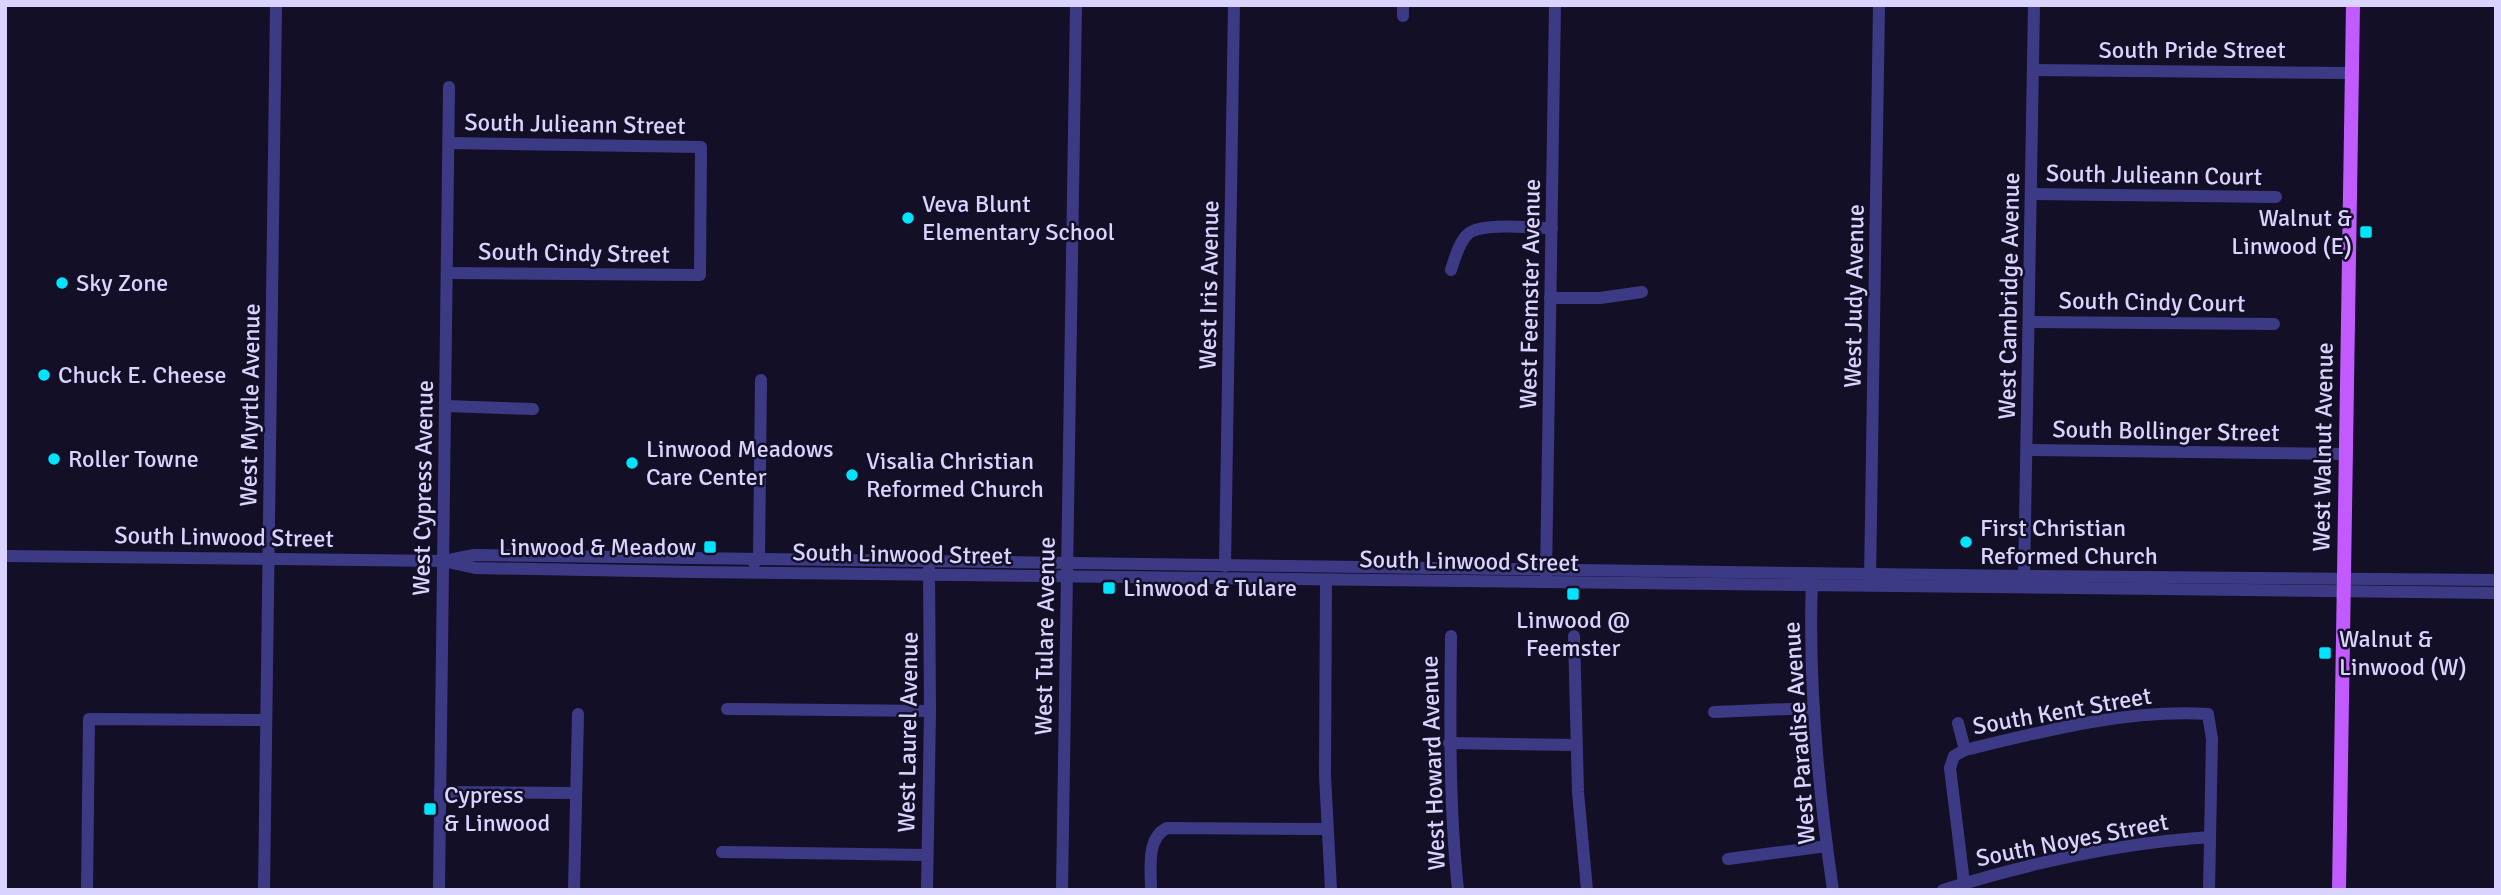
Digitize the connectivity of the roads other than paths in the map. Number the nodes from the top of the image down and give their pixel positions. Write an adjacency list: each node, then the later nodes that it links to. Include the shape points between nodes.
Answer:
1 (276, 5): 28 (street, West Myrtle Avenue)
2 (1076, 5): 33 (street, West Tulare Avenue)
3 (1234, 5): 32 (street, West Iris Avenue)
4 (1555, 5): 14 (street, West Feemster Avenue)
5 (1879, 5): 40 (street, West Judy Avenue)
6 (2034, 5): 8 (street, West Cambridge Avenue)
7 (2353, 5): 9 (main road, West Walnut Avenue)
8 (2033, 70): 9 (street, South Pride Street); 12 (street, West Cambridge Avenue)
9 (2352, 73): 26 (main road, West Walnut Avenue)
10 (449, 87): 11 (street, West Cypress Avenue)
11 (449, 144): 16 (street, West Cypress Avenue); 17 (street, South Julieann Street, via 701,147)
12 (2032, 194): 13 (street, South Julieann Court); 20 (street, West Cambridge Avenue)
13 (2276, 197)
14 (1552, 228): 15 (street, via 1488,227 1469,233); 19 (street, West Feemster Avenue)
15 (1451, 270)
16 (448, 273): 17 (street, South Cindy Street); 23 (street, West Cypress Avenue)
17 (700, 275)
18 (1643, 292): 19 (street)
19 (1550, 298): 36 (street, West Feemster Avenue)
20 (2030, 322): 21 (street, South Cindy Court); 25 (street, West Cambridge Avenue)
21 (2274, 324)
22 (761, 380): 29 (street)
23 (446, 406): 24 (street); 30 (street, West Cypress Avenue)
24 (533, 409)
25 (2027, 450): 26 (street, South Bollinger Street); 42 (street, West Cambridge Avenue)
26 (2346, 454): 43 (main road, West Walnut Avenue)
27 (5, 555): 28 (street, South Linwood Street)
28 (270, 558): 30 (street, South Linwood Street); 52 (street, West Myrtle Avenue)
29 (759, 558): 30 (street, South Linwood Street, via 474,555); 31 (street, South Linwood Street); 34 (street, via 751,566 713,565)
30 (443, 561): 34 (street, South Linwood Street, via 475,568); 57 (street, West Cypress Avenue)
31 (914, 561): 33 (street, South Linwood Street); 35 (street)
32 (1225, 565): 33 (street, South Linwood Street); 36 (street, South Linwood Street); 37 (street)
33 (1067, 570): 35 (street, South Linwood Street); 37 (street, South Linwood Street); 71 (street, West Tulare Avenue)
34 (693, 572): 35 (street, South Linwood Street)
35 (931, 575): 49 (street, West Laurel Avenue)
36 (1546, 576): 38 (street, South Linwood Street); 39 (street, South Linwood Street)
37 (1239, 579): 38 (street, South Linwood Street)
38 (1326, 580): 59 (street)
39 (1812, 580): 40 (street, South Linwood Street); 47 (street, West Paradise Avenue)
40 (1870, 580): 42 (street, South Linwood Street)
41 (2496, 580): 43 (street, South Linwood Street)
42 (2024, 582): 43 (street, South Linwood Street)
43 (2343, 586): 44 (street, South Linwood Street); 79 (main road, West Walnut Avenue)
44 (2496, 593)
45 (1451, 636): 54 (street, West Howard Avenue)
46 (1574, 636): 55 (street)
47 (1814, 708): 50 (street); 61 (street, West Paradise Avenue)
48 (727, 709): 49 (street)
49 (930, 711): 63 (street, West Laurel Avenue)
50 (1714, 712)
51 (578, 714): 58 (street)
52 (266, 720): 66 (street, via 89,719); 67 (street, West Myrtle Avenue)
53 (1958, 723): 56 (street)
54 (1449, 743): 55 (street); 74 (street, West Howard Avenue)
55 (1576, 745): 75 (street)
56 (1965, 750): 60 (street, South Kent Street, via 2112,719 2208,714 2212,739); 65 (street, via 1954,756 1950,768)
57 (440, 792): 58 (street); 68 (street, West Cypress Avenue)
58 (576, 793): 69 (street)
59 (1326, 829): 72 (street, via 1174,827 1161,831 1152,846); 73 (street)
60 (2210, 837): 65 (street, South Noyes Street, via 2083,854); 78 (street)
61 (1826, 846): 64 (street); 76 (street, West Paradise Avenue)
62 (722, 852): 63 (street)
63 (927, 855): 70 (street, West Laurel Avenue)
64 (1728, 859)
65 (1964, 883): 77 (street, South Noyes Street)
66 (87, 890)
67 (264, 890)
68 (439, 890)
69 (574, 890)
70 (927, 890)
71 (1062, 890)
72 (1151, 890)
73 (1332, 890)
74 (1458, 890)
75 (1587, 890)
76 (1833, 890)
77 (1943, 890)
78 (2209, 890)
79 (2339, 890)

